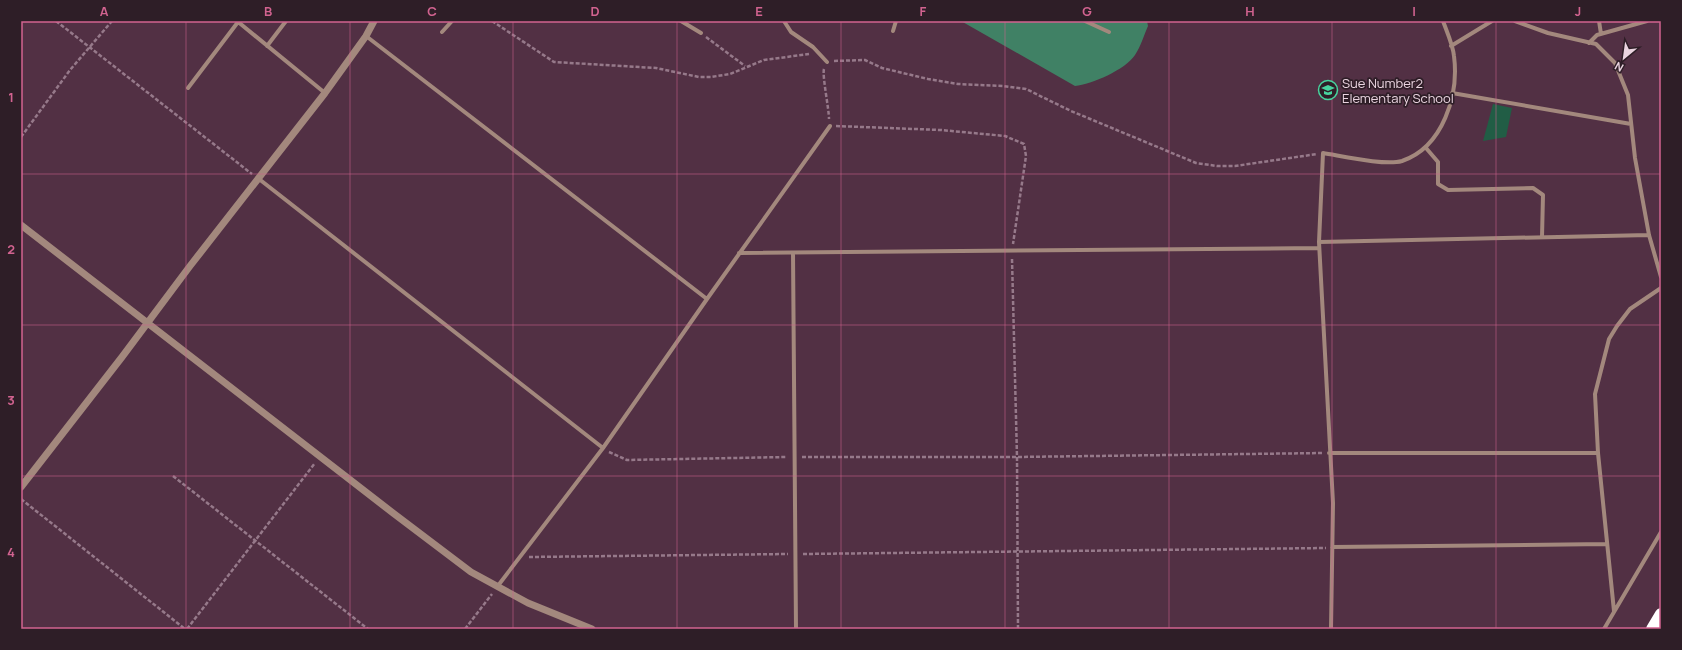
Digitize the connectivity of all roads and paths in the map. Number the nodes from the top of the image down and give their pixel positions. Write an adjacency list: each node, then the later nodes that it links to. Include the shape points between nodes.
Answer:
1 (56, 21): 26 (path)
2 (112, 21): 26 (path)
3 (286, 21): 24 (street)
4 (374, 21): 22 (street)
5 (452, 21): 18 (street)
6 (492, 21): 29 (path, via 554,62 656,68 705,77 730,74)
7 (681, 21): 20 (street)
8 (784, 21): 27 (street, via 792,32)
9 (896, 21): 17 (street)
10 (1084, 21): 19 (street)
11 (1443, 21): 25 (street)
12 (1492, 21): 25 (street)
13 (1515, 21): 23 (street, via 1548,33)
14 (1599, 21): 21 (street)
15 (1647, 21): 21 (street)
16 (237, 22): 24 (street); 30 (street)
17 (893, 31)
18 (442, 32)
19 (1109, 32)
20 (701, 33): 29 (path)
21 (1601, 34): 23 (street)
22 (366, 36): 31 (street); 49 (street)
23 (1589, 43): 33 (street, via 1596,44 1615,63 1628,95)
24 (267, 46): 31 (street)
25 (1451, 46): 32 (street, via 1454,56)
26 (91, 47): 35 (path, via 70,70); 38 (path)
27 (821, 55): 28 (street); 29 (path, via 764,60)
28 (827, 62): 34 (path, via 822,74); 37 (path, via 865,60 882,68 928,80 1026,89 1071,111 1196,163 1235,166)
29 (745, 67)
30 (188, 88)
31 (325, 93): 38 (street)
32 (1452, 94): 33 (street); 36 (street, via 1443,126)
33 (1631, 124): 40 (street)
34 (830, 126): 44 (path, via 940,130 1005,136 1024,144 1026,156); 46 (street)
35 (21, 137)
36 (1426, 148): 37 (street, via 1402,161 1384,162); 41 (street, via 1438,162 1438,184 1448,190 1533,188 1543,195)
37 (1323, 153): 42 (street)
38 (258, 179): 50 (street); 51 (street)
39 (21, 225): 50 (street)
40 (1648, 235): 41 (street); 47 (street)
41 (1542, 237): 42 (street)
42 (1319, 242): 43 (street)
43 (1319, 248): 44 (street); 52 (street)
44 (1012, 250): 45 (street); 56 (path)
45 (793, 253): 46 (street); 55 (street)
46 (740, 254): 49 (street)
47 (1661, 277)
48 (1661, 288): 53 (street, via 1630,309 1609,339 1595,394)
49 (706, 299): 51 (street)
50 (148, 322): 54 (street); 58 (street)
51 (603, 448): 55 (path, via 627,460); 63 (street)
52 (1329, 453): 53 (street); 56 (path); 62 (street, via 1333,503)
53 (1598, 453): 61 (street)
54 (320, 456): 64 (street, via 448,555); 67 (path)
55 (795, 457): 56 (path); 71 (street)
56 (1017, 457): 72 (path)
57 (172, 476): 68 (path)
58 (21, 487)
59 (21, 499): 67 (path)
60 (1661, 532): 65 (street)
61 (1607, 544): 62 (street); 65 (street)
62 (1332, 548): 63 (path); 73 (street)
63 (520, 557): 64 (street)
64 (497, 587): 69 (path); 70 (street, via 528,603)
65 (1614, 611): 74 (street)
66 (1661, 614): 75 (highway)
67 (186, 629)
68 (368, 629)
69 (465, 629)
70 (592, 629)
71 (796, 629)
72 (1018, 629)
73 (1331, 629)
74 (1604, 629)
75 (1652, 629)

